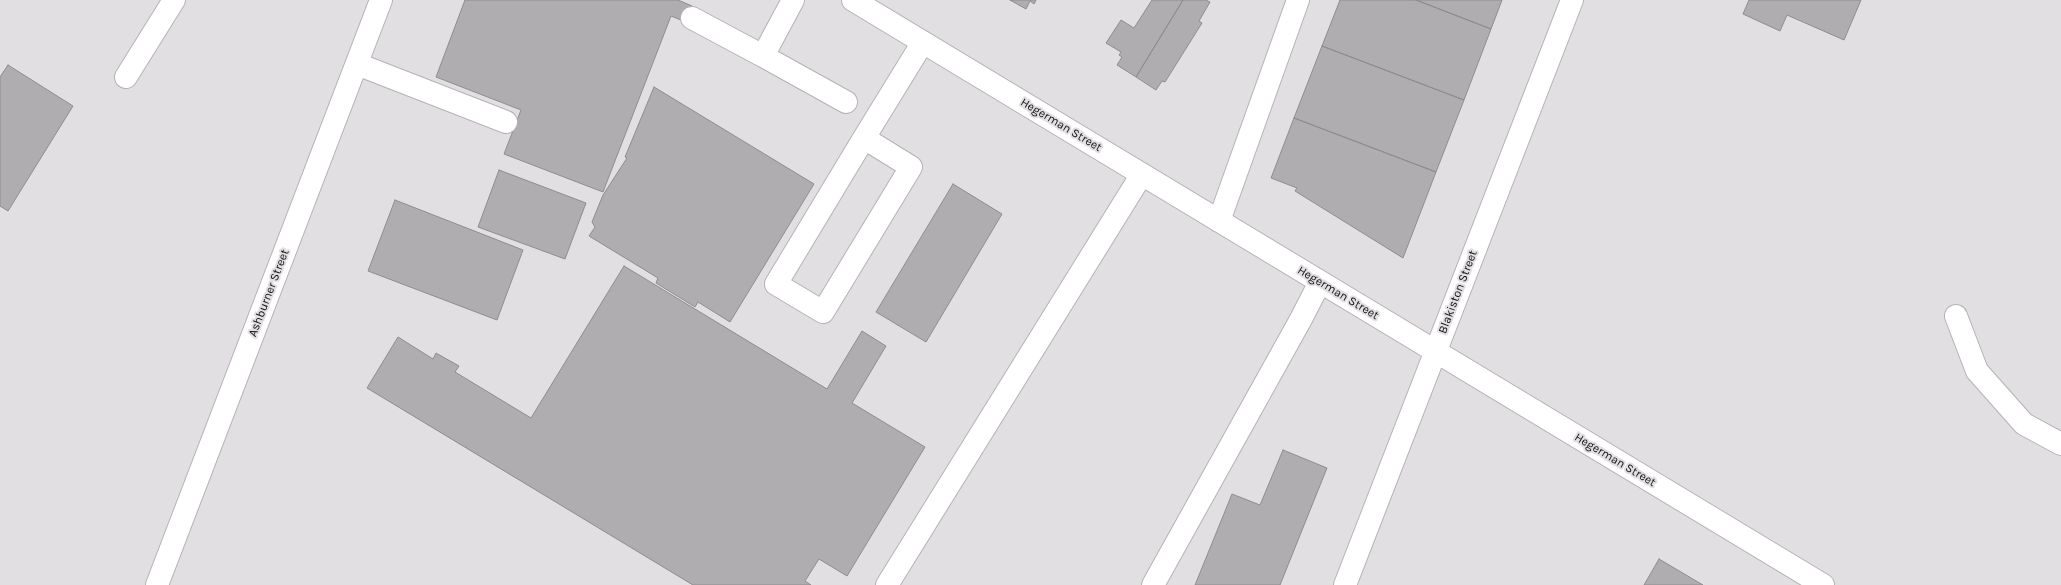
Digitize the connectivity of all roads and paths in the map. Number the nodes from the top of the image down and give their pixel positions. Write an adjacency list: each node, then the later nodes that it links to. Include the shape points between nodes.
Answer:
1 (174, 0): 11 (street)
2 (381, 0): 10 (street, Ashburner Street)
3 (793, 0): 9 (street)
4 (853, 0): 8 (street, Hegerman Street)
5 (1298, 0): 16 (street)
6 (1572, 0): 19 (street, Blakiston Street)
7 (692, 18): 9 (street)
8 (923, 42): 14 (street); 15 (street, Hegerman Street)
9 (763, 56): 12 (street)
10 (357, 64): 13 (street); 21 (street, Ashburner Street)
11 (126, 77)
12 (846, 102)
13 (506, 122)
14 (864, 138): 14 (street, via 911,167 823,312 776,284)
15 (1142, 174): 16 (street, Hegerman Street); 22 (street)
16 (1219, 221): 17 (street, Hegerman Street)
17 (1320, 282): 19 (street, Hegerman Street); 23 (street)
18 (1956, 316): 20 (street, via 1977,371 2024,424)
19 (1435, 351): 24 (street, Blakiston Street); 25 (street, Hegerman Street)
20 (2061, 444)
21 (157, 585)
22 (888, 585)
23 (1153, 585)
24 (1345, 585)
25 (1823, 585)

